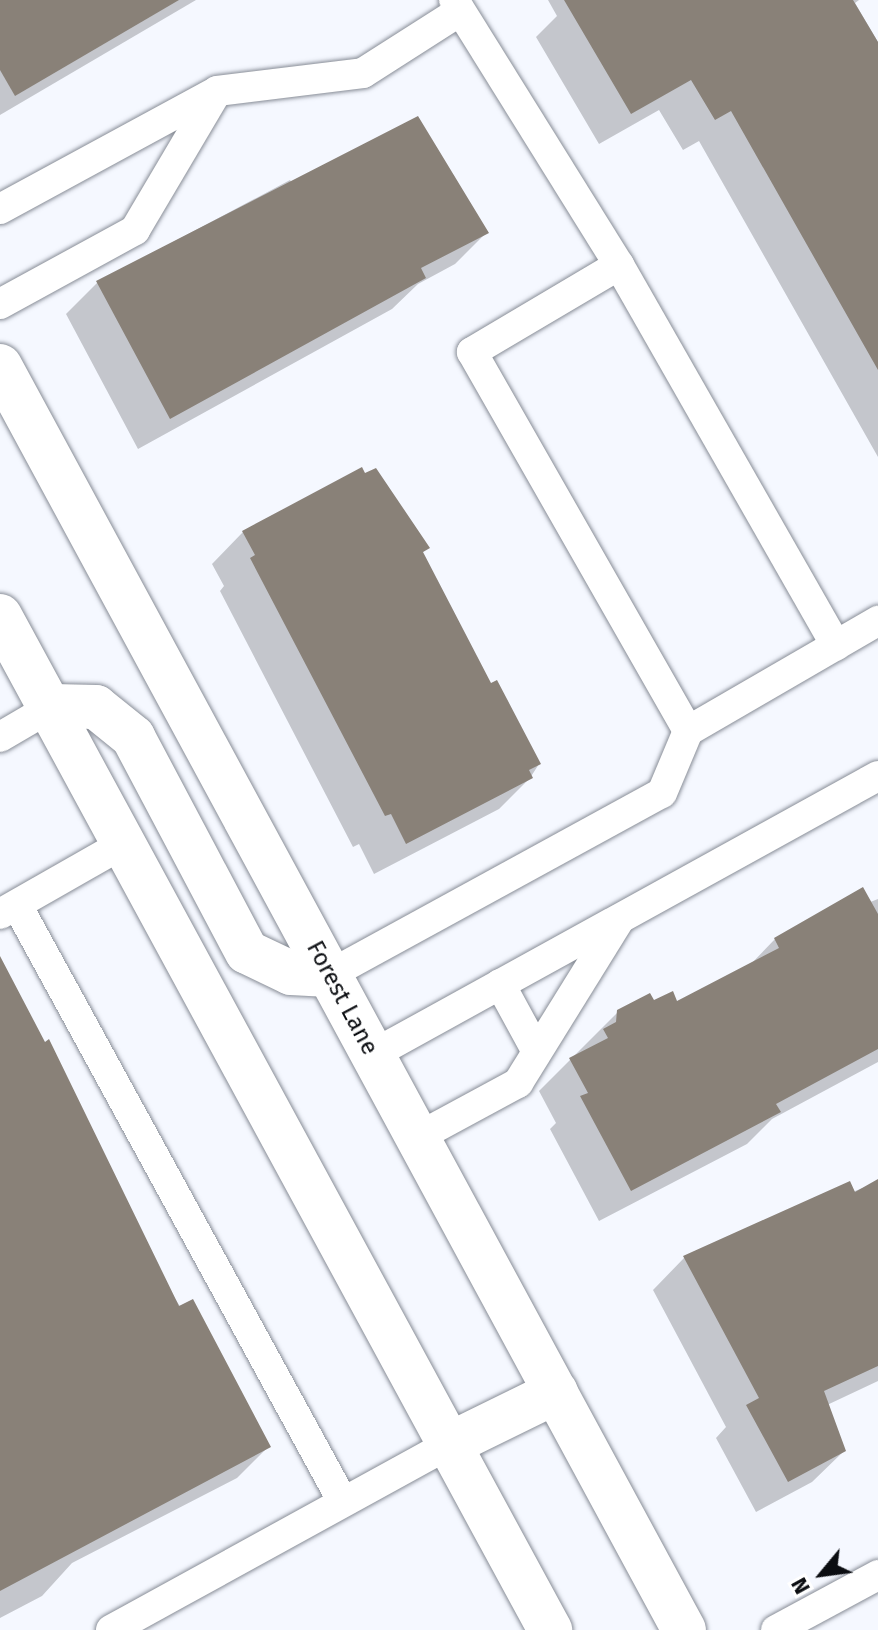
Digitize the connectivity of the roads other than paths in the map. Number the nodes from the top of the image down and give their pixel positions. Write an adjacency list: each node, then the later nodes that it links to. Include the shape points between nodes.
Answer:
1 (457, 5): 2 (lane, via 363,73); 4 (lane)
2 (217, 91): 3 (lane); 5 (lane, via 135,230)
3 (0, 209)
4 (619, 265): 9 (lane); 11 (lane, via 472,352)
5 (0, 304)
6 (0, 366): 17 (main road, Forest Lane)
7 (0, 616): 10 (main road)
8 (878, 621): 9 (lane)
9 (836, 645): 11 (lane)
10 (53, 706): 12 (lane); 14 (main road); 17 (main road, via 96,707 133,737 247,952 291,973)
11 (688, 731): 17 (lane, via 662,793)
12 (0, 737)
13 (878, 776): 16 (lane)
14 (126, 842): 15 (lane); 23 (main road)
15 (8, 910): 24 (lane)
16 (622, 915): 18 (lane); 19 (lane)
17 (329, 975): 20 (main road, Forest Lane)
18 (500, 984): 19 (lane); 20 (lane)
19 (537, 1052): 21 (lane, via 518,1083)
20 (372, 1055): 21 (main road, Forest Lane)
21 (418, 1137): 22 (main road, Forest Lane)
22 (556, 1392): 23 (main road); 28 (main road, Forest Lane)
23 (450, 1444): 24 (lane); 27 (main road)
24 (343, 1502): 26 (lane)
25 (878, 1575): 29 (lane)
26 (111, 1630)
27 (550, 1630)
28 (684, 1630)
29 (776, 1630)

